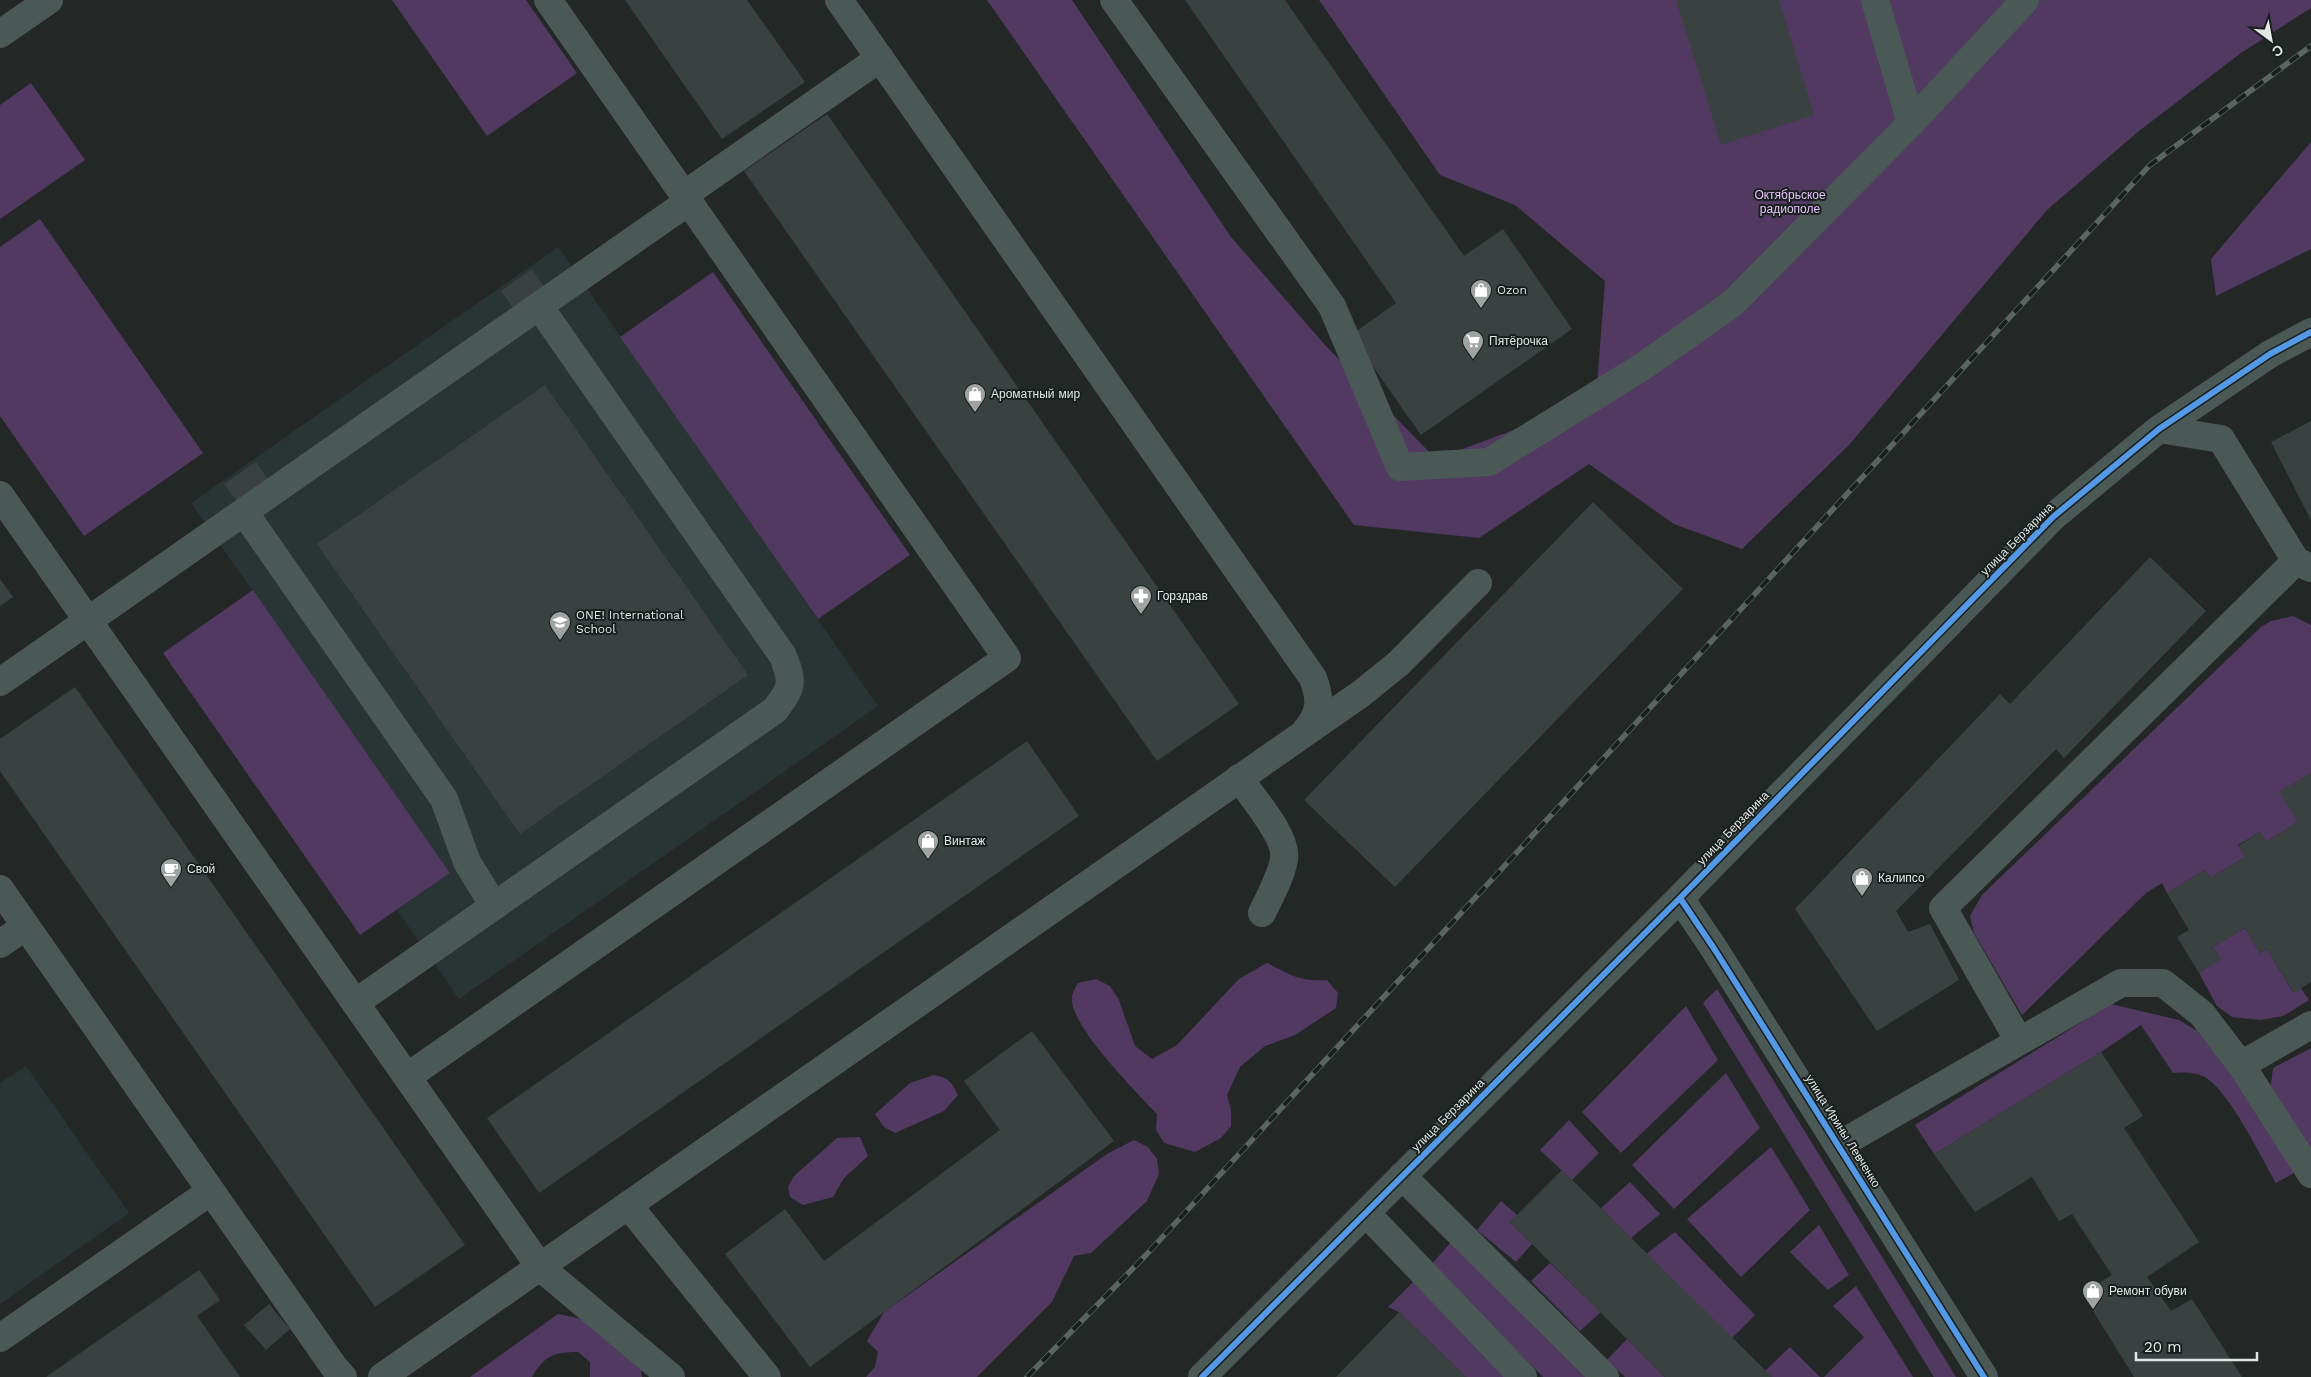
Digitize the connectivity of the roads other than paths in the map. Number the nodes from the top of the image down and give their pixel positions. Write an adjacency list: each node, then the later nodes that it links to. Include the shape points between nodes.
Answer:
1 (49, 0): 7 (street)
2 (548, 0): 10 (street)
3 (839, 0): 8 (street)
4 (1114, 0): 9 (street, via 1332,306 1400,467 1489,462 1642,367 1733,303)
5 (1875, 0): 9 (street)
6 (2025, 0): 9 (street)
7 (0, 34)
8 (880, 58): 10 (street); 20 (street, via 1313,678 1319,693 1318,708 1313,722)
9 (1911, 123)
10 (686, 198): 11 (street); 32 (street, via 1007,658)
11 (539, 306): 15 (street); 24 (street, via 783,656 791,675 789,692 775,710)
12 (2311, 332): 13 (street, улица Берзарина, via 2270,354)
13 (2159, 429): 16 (street, via 2221,440); 23 (street, улица Берзарина, via 2053,517)
14 (0, 495): 18 (street)
15 (244, 512): 18 (street); 24 (street, via 444,799 467,862)
16 (2303, 564): 30 (street, via 1943,908)
17 (1478, 583): 20 (street, via 1385,676)
18 (88, 621): 19 (street); 28 (street)
19 (0, 682)
20 (1303, 734): 21 (street)
21 (1239, 778): 25 (street, via 1283,843 1285,857); 37 (street)
22 (0, 889): 26 (street)
23 (1680, 898): 33 (street, улица Ирины Левченко); 35 (street, улица Берзарина)
24 (494, 906): 28 (street)
25 (1262, 913)
26 (26, 926): 27 (street); 36 (street)
27 (0, 944)
28 (355, 1003): 32 (street)
29 (2311, 1025): 31 (street)
30 (2019, 1041): 31 (street, via 2121,983 2163,983 2202,1014); 33 (street)
31 (2241, 1065): 34 (street)
32 (406, 1077): 39 (street)
33 (1839, 1146): 48 (street, улица Ирины Левченко)
34 (2311, 1174)
35 (1402, 1176): 38 (street, улица Берзарина); 47 (street)
36 (211, 1191): 40 (street); 41 (street)
37 (628, 1205): 39 (street); 44 (street)
38 (1366, 1213): 45 (street, улица Берзарина); 46 (street)
39 (540, 1267): 42 (street); 43 (street)
40 (0, 1338)
41 (332, 1374)
42 (382, 1377)
43 (671, 1377)
44 (767, 1377)
45 (1202, 1377)
46 (1523, 1377)
47 (1605, 1377)
48 (1984, 1377)

